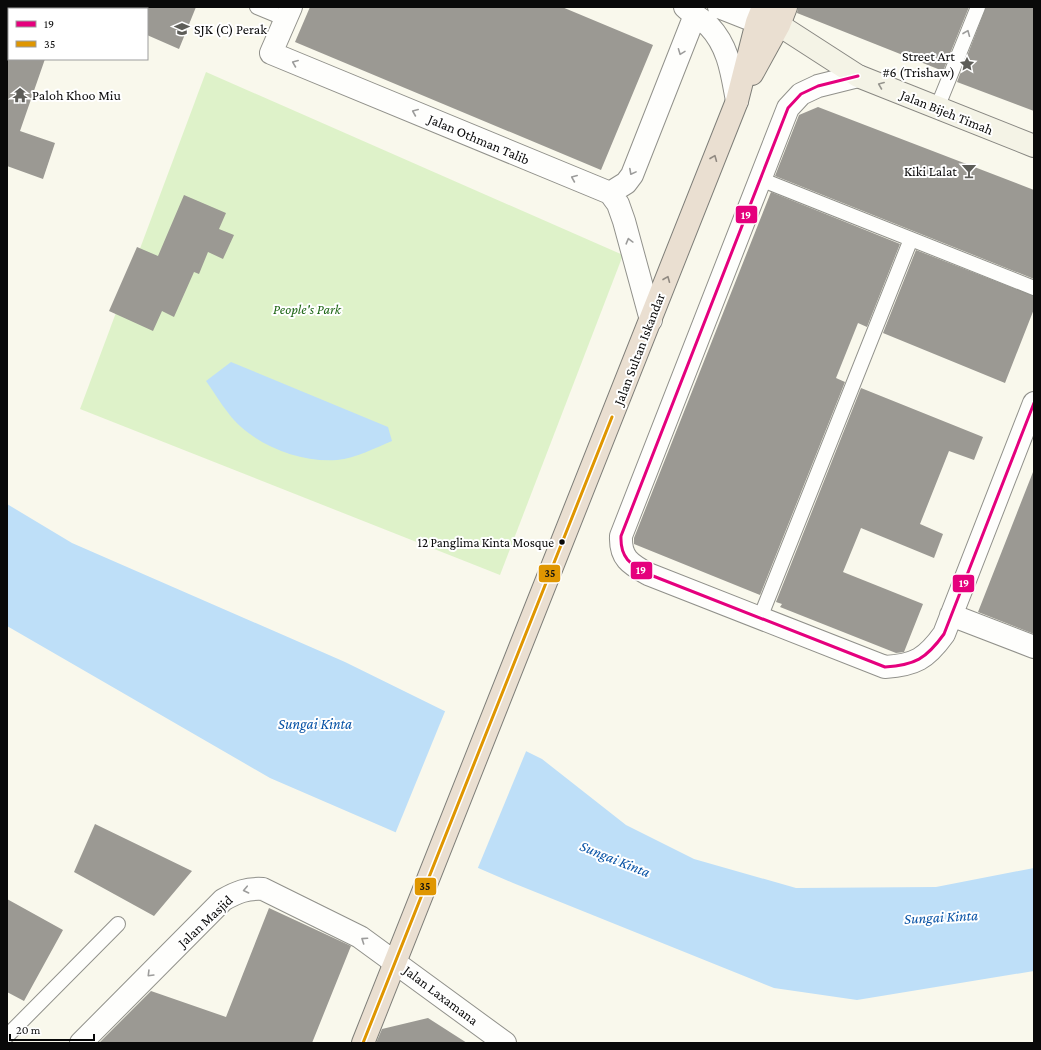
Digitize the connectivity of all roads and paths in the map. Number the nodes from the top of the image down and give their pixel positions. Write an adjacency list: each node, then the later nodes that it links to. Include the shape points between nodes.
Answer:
1 (257, 7): 5 (lane)
2 (719, 7): 6 (street)
3 (978, 7): 10 (lane, one-way to 3)
4 (690, 11): 9 (street, via 709,26 721,42 729,59); 13 (street, one-way to 13, via 632,174 626,183)
5 (288, 13): 13 (street, Jalan Othman Talib, one-way to 5, via 272,53)
6 (760, 14): 9 (highway, Jalan Sultan Iskandar)
7 (782, 16): 8 (street, Jalan Bijeh Timah); 9 (highway, Jalan Sultan Iskandar)
8 (858, 76): 10 (street, Jalan Bijeh Timah, one-way to 8); 12 (street, via 818,86 801,94 788,108)
9 (737, 101): 16 (highway, Jalan Sultan Iskandar, one-way to 9)
10 (937, 108): 11 (street, Jalan Bijeh Timah)
11 (1034, 146)
12 (760, 179): 14 (lane); 19 (street, via 622,536 621,546 624,557 648,574)
13 (610, 193): 16 (street, one-way to 13, via 624,220 618,204)
14 (911, 239): 15 (lane); 19 (lane)
15 (1034, 288)
16 (651, 320): 22 (highway, Jalan Sultan Iskandar)
17 (1034, 403): 18 (street)
18 (951, 615): 19 (street, via 944,634 933,650 919,661 904,666 885,667); 20 (street)
19 (760, 618)
20 (1034, 647)
21 (118, 924): 23 (lane)
22 (396, 962): 24 (street, Jalan Masjid, one-way to 24, via 360,936 263,889 238,891 223,900); 25 (highway, Jalan Sultan Iskandar); 26 (street, Jalan Laxamana)
23 (7, 1036)
24 (82, 1043)
25 (363, 1043)
26 (505, 1043)

